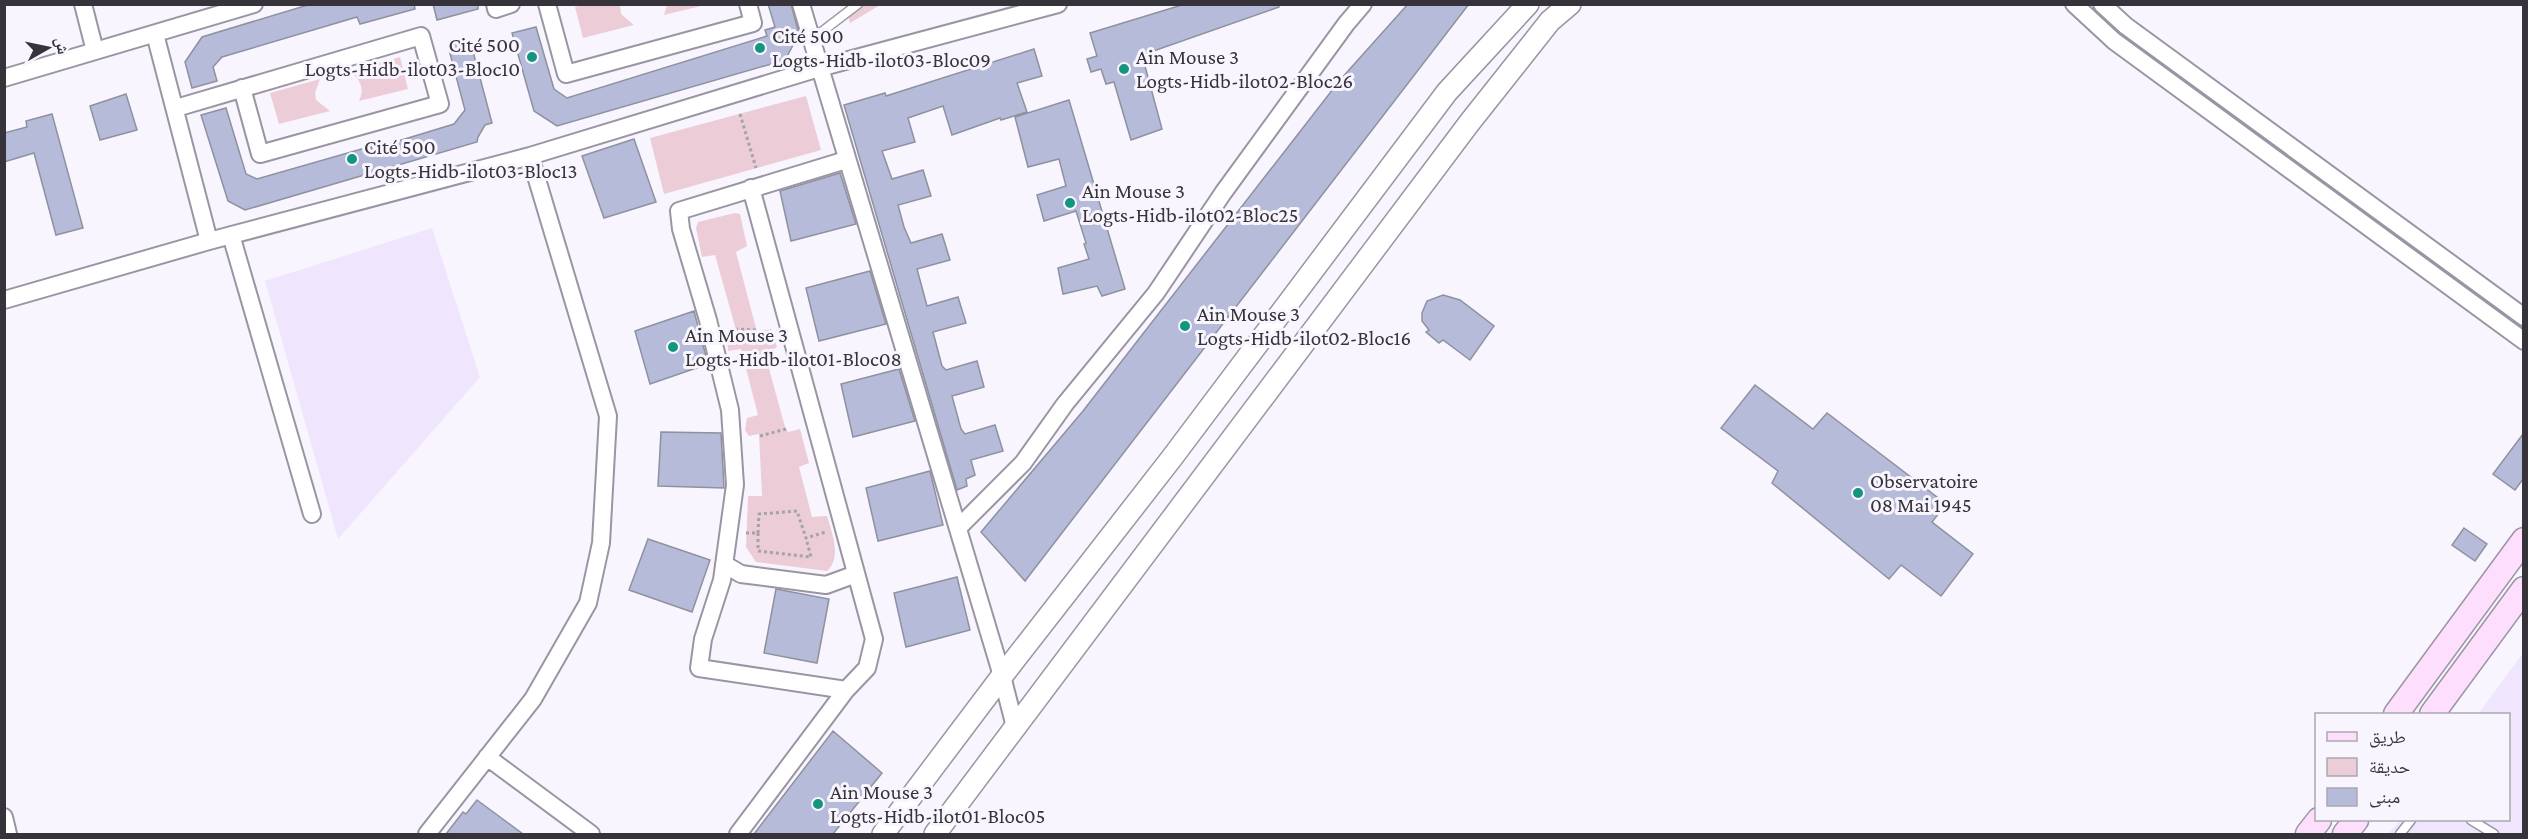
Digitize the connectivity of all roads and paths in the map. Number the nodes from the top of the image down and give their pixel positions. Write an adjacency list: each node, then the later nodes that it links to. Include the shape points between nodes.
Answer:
1 (83, 4): 18 (street)
2 (254, 4): 15 (street)
3 (495, 4): 4 (street, via 496,9)
4 (511, 4)
5 (547, 4): 6 (street, via 566,74 753,23)
6 (748, 4)
7 (801, 4): 17 (street)
8 (858, 4): 17 (lane)
9 (1058, 4): 19 (street)
10 (1363, 4): 38 (street, via 1223,193 1156,293 1065,404 1023,463)
11 (1528, 4): 47 (street, via 1447,92)
12 (1570, 4): 51 (street, via 1550,21 1470,122)
13 (2074, 4): 34 (street, via 2114,41)
14 (2102, 4): 31 (street, via 2126,26)
15 (215, 10): 16 (street)
16 (155, 34): 18 (street); 22 (street)
17 (811, 40): 19 (street)
18 (95, 51): 20 (street)
19 (819, 68): 24 (street); 25 (street)
20 (4, 78)
21 (242, 88): 21 (street, via 421,36 440,104 260,154); 22 (street)
22 (176, 108): 29 (street)
23 (740, 114): 26 (path)
24 (530, 156): 28 (street); 52 (street, via 608,416 601,543 588,603 533,699)
25 (846, 160): 27 (street); 38 (street)
26 (756, 168)
27 (751, 188): 44 (street, via 679,212 730,410 735,485); 45 (street)
28 (231, 236): 29 (street); 37 (street)
29 (210, 241): 30 (street)
30 (4, 300)
31 (2523, 317)
32 (735, 329): 33 (path)
33 (756, 330)
34 (2523, 341)
35 (786, 429): 36 (path)
36 (760, 436)
37 (312, 514)
38 (958, 528): 47 (street)
39 (831, 530): 42 (path)
40 (746, 533): 41 (path)
41 (758, 533): 42 (path, via 759,514 797,511); 42 (path, via 759,551 811,557)
42 (806, 538)
43 (2523, 540): 49 (main road)
44 (724, 564): 45 (street, via 741,574 826,585); 48 (street, via 699,668)
45 (856, 574): 48 (street, via 874,639 867,668)
46 (2523, 589): 50 (main road)
47 (1002, 676): 51 (street); 62 (street)
48 (846, 690): 61 (street)
49 (2397, 713)
50 (2433, 713)
51 (1015, 727): 63 (street)
52 (487, 757): 59 (street); 60 (street)
53 (4, 818): 58 (street)
54 (2318, 821): 64 (main road)
55 (2355, 821): 65 (main road)
56 (2410, 821): 66 (lane)
57 (2474, 821): 67 (lane)
58 (8, 834)
59 (427, 834)
60 (591, 834)
61 (738, 834)
62 (883, 834)
63 (935, 834)
64 (2308, 834)
65 (2345, 834)
66 (2400, 834)
67 (2494, 834)

